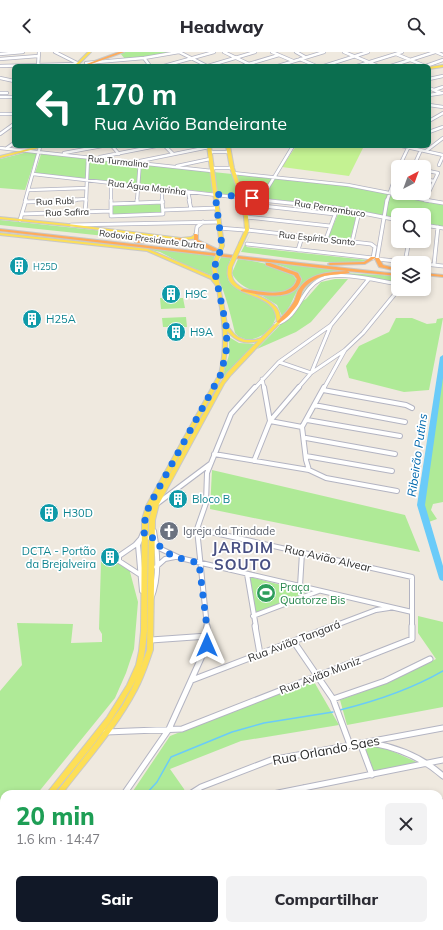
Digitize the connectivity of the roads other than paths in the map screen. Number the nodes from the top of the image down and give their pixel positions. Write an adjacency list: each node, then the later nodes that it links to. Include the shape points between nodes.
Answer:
1 (23, 52): 17 (street)
2 (39, 52): 22 (street)
3 (56, 52): 32 (street)
4 (92, 52): 34 (main road)
5 (122, 52): 19 (highway)
6 (179, 52): 24 (street); 25 (street)
7 (214, 52): 25 (street)
8 (224, 52): 26 (street)
9 (255, 52): 26 (street)
10 (272, 52): 20 (street)
11 (296, 52): 27 (street)
12 (324, 52): 27 (street)
13 (344, 52): 23 (street)
14 (368, 52): 23 (street)
15 (401, 52): 18 (street)
16 (435, 52): 21 (street); 30 (street)
17 (0, 54)
18 (396, 54): 30 (street); 35 (street)
19 (106, 55): 34 (highway)
20 (279, 55): 33 (street); 43 (street)
21 (443, 55)
22 (38, 56): 28 (street); 36 (street)
23 (354, 56): 35 (street); 46 (street)
24 (144, 58): 34 (street); 39 (street)
25 (192, 58): 40 (street); 41 (street)
26 (236, 58): 42 (street); 43 (street)
27 (306, 58): 29 (street)
28 (0, 59)
29 (300, 59): 33 (street); 45 (street)
30 (410, 60): 49 (street); 50 (street)
31 (443, 60): 51 (street)
32 (71, 61): 34 (street); 37 (street); 38 (street)
33 (293, 61): 44 (street)
34 (84, 62)
35 (369, 62): 47 (street); 48 (street)
36 (38, 64)
37 (72, 64)
38 (74, 64)
39 (148, 64)
40 (171, 64)
41 (203, 64)
42 (214, 64)
43 (249, 64)
44 (284, 64)
45 (311, 64)
46 (330, 64)
47 (363, 64)
48 (374, 64)
49 (397, 64)
50 (420, 64)
51 (431, 64)
52 (0, 66): 53 (street)
53 (12, 66)
54 (443, 66): 55 (main road)
55 (431, 68)
56 (443, 76): 57 (street)
57 (431, 79)
58 (0, 80): 59 (street)
59 (12, 82)
60 (443, 87): 62 (street)
61 (431, 89): 62 (street)
62 (434, 90): 65 (street)
63 (0, 93): 64 (street)
64 (7, 93)
65 (442, 93): 66 (street)
66 (431, 95)
67 (0, 97): 68 (street)
68 (12, 97)
69 (431, 104): 70 (street)
70 (443, 107)
71 (443, 113): 74 (street)
72 (0, 114): 73 (street)
73 (12, 114)
74 (431, 120)
75 (12, 125): 78 (street)
76 (443, 128): 77 (street)
77 (431, 131)
78 (0, 134)
79 (443, 138): 81 (street)
80 (12, 144): 83 (street)
81 (431, 147)
82 (0, 148): 83 (street, Rua Turmalina)
83 (7, 148): 98 (street, Rua Turmalina)
84 (32, 148): 100 (main road)
85 (35, 148): 100 (main road)
86 (40, 148): 102 (street)
87 (92, 148): 106 (street)
88 (114, 148): 107 (street)
89 (147, 148): 107 (street)
90 (167, 148): 108 (street)
91 (204, 148): 108 (street)
92 (209, 148): 103 (main road)
93 (228, 148): 104 (main road)
94 (292, 148): 124 (street)
95 (408, 148): 114 (street)
96 (413, 148): 99 (street)
97 (430, 148): 101 (street)
98 (13, 149): 100 (street, Rua Turmalina); 105 (main road)
99 (421, 150): 101 (street); 115 (street)
100 (25, 151): 102 (street, Rua Turmalina); 105 (main road)
101 (426, 151): 109 (street)
102 (39, 152): 106 (street, Rua Turmalina); 123 (street)
103 (210, 152): 104 (street); 113 (main road)
104 (229, 152): 119 (main road)
105 (16, 153): 110 (main road)
106 (60, 154): 111 (street, Rua Turmalina)
107 (119, 154): 112 (street)
108 (173, 154): 116 (street)
109 (443, 155): 117 (street)
110 (0, 157)
111 (88, 157): 112 (street, Rua Turmalina); 125 (street)
112 (95, 158): 116 (street, Rua Turmalina)
113 (210, 158): 118 (street); 120 (main road)
114 (402, 160)
115 (416, 160)
116 (139, 163): 118 (street, Rua Turmalina); 129 (street)
117 (438, 165)
118 (172, 167): 120 (street, Rua Turmalina)
119 (232, 168): 120 (street, Rua Turmalina); 122 (main road)
120 (211, 170): 137 (main road)
121 (431, 172): 127 (street, via 438,173)
122 (233, 173): 124 (street); 138 (main road)
123 (33, 174): 125 (street, Rua Água Marinha); 134 (street)
124 (274, 177): 136 (street, via 348,185); 139 (street)
125 (87, 180): 128 (street, Rua Água Marinha); 131 (street)
126 (431, 180): 127 (street)
127 (434, 181): 132 (street)
128 (111, 183): 129 (street, Rua Água Marinha); 145 (street)
129 (137, 186): 133 (street, Rua Água Marinha); 143 (street)
130 (391, 186): 136 (street)
131 (86, 188): 134 (street); 140 (street)
132 (431, 188)
133 (162, 189): 135 (street, Rua Água Marinha); 142 (street)
134 (28, 190): 141 (street)
135 (188, 192): 137 (street, Rua Água Marinha); 149 (street)
136 (388, 193): 144 (street); 157 (street)
137 (215, 194): 138 (street, Rua Água Marinha); 147 (main road)
138 (242, 197): 139 (street, Rua Água Marinha); 146 (main road)
139 (261, 199): 148 (street, Rua Pernambuco)
140 (86, 200): 141 (street, Rua Rubi); 152 (street)
141 (25, 202): 154 (street)
142 (163, 202): 143 (street); 150 (street)
143 (138, 203): 145 (street)
144 (443, 203)
145 (111, 204): 151 (street)
146 (244, 204): 155 (street); 156 (main road)
147 (217, 208): 149 (street); 162 (main road)
148 (337, 208): 153 (street, Rua Pernambuco); 155 (street)
149 (191, 209): 150 (street)
150 (164, 210): 151 (street, Rua Safira, via 162,215 113,216)
151 (111, 211): 152 (street, Rua Safira)
152 (85, 212): 154 (street, Rua Safira)
153 (359, 212): 157 (street, Rua Pernambuco); 181 (street)
154 (22, 214): 160 (main road); 161 (street)
155 (335, 214): 167 (street)
156 (246, 217): 167 (street); 174 (main road)
157 (385, 217): 159 (street, Rua Pernambuco); 186 (street)
158 (0, 218): 160 (main road)
159 (391, 218)
160 (10, 219): 161 (main road)
161 (20, 220): 166 (main road)
162 (218, 220): 164 (street); 173 (main road)
163 (194, 221): 164 (street); 165 (street); 169 (street)
164 (205, 221): 169 (street)
165 (114, 224): 166 (street); 171 (street)
166 (84, 226): 171 (main road)
167 (330, 226): 179 (street)
168 (431, 226): 170 (street)
169 (197, 227): 176 (street)
170 (438, 227): 172 (street); 190 (street)
171 (111, 228): 178 (main road)
172 (443, 228)
173 (220, 230): 174 (street, Rua Espírito Santo); 200 (main road, bridge, via 222,246 214,268)
174 (246, 230): 177 (street, Rua Espírito Santo); 201 (main road, bridge, via 228,274 230,280)
175 (0, 231): 180 (highway, Rodovia Presidente Dutra); 185 (highway, Rodovia Presidente Dutra); 200 (main road, via 148,250 212,278)
176 (196, 235): 178 (main road); 183 (highway, via 196,241)
177 (302, 237): 179 (street, Rua Espírito Santo); 184 (street)
178 (184, 239): 180 (highway)
179 (326, 239): 181 (street, Rua Espírito Santo)
180 (136, 242): 183 (highway, Rodovia Presidente Dutra)
181 (352, 242): 186 (street, Rua Espírito Santo, via 374,245)
182 (247, 244): 184 (street)
183 (215, 250): 188 (highway, Rodovia Presidente Dutra)
184 (298, 250): 186 (street)
185 (241, 257): 194 (highway, Rodovia Presidente Dutra); 201 (highway, via 285,269 296,274 299,279 295,287 284,292 267,294)
186 (375, 259): 187 (street); 188 (highway, via 358,264); 192 (highway, via 381,266)
187 (391, 261)
188 (328, 264): 193 (highway, Rodovia Presidente Dutra)
189 (431, 265): 190 (street)
190 (434, 265): 191 (street)
191 (443, 266)
192 (391, 269)
193 (391, 270)
194 (382, 273): 195 (highway, Rodovia Presidente Dutra); 203 (highway, via 345,272 321,275 300,290)
195 (391, 274)
196 (431, 276): 197 (highway)
197 (441, 278)
198 (368, 280): 199 (street); 203 (street, via 325,278 317,282); 206 (street)
199 (391, 283)
200 (218, 286): 205 (main road)
201 (243, 290): 204 (main road, via 271,302 279,314)
202 (393, 296): 208 (street, via 363,333)
203 (299, 302): 204 (highway)
204 (278, 323): 207 (main road)
205 (226, 325): 207 (main road, via 233,336 241,340 251,342); 235 (main road, via 227,347 221,374 149,506 145,529)
206 (331, 325): 209 (street); 211 (street)
207 (264, 337): 230 (main road, via 222,384)
208 (345, 350): 210 (street); 214 (street)
209 (318, 360): 210 (street); 212 (street)
210 (330, 360): 212 (street)
211 (279, 362): 212 (street); 213 (street)
212 (311, 373): 218 (street)
213 (262, 379): 218 (street); 223 (street, via 231,414)
214 (322, 390): 215 (street); 216 (street)
215 (314, 405): 217 (street); 219 (street)
216 (412, 408)
217 (307, 420): 220 (street); 221 (street)
218 (270, 421): 220 (street); 226 (street)
219 (405, 422)
220 (302, 427): 222 (street)
221 (400, 436)
222 (306, 438): 224 (street); 225 (street)
223 (214, 454): 226 (street); 227 (street)
224 (395, 454)
225 (306, 456): 228 (street); 229 (street, via 386,472)
226 (254, 461): 228 (street)
227 (210, 464): 231 (street); 234 (street, via 207,473 206,503)
228 (309, 470): 232 (street, via 326,478)
229 (392, 471)
230 (164, 488): 231 (street, via 167,493); 233 (main road)
231 (176, 488): 233 (street)
232 (396, 491)
233 (156, 504): 235 (main road)
234 (197, 529): 237 (street, Rua Avião Alvear); 239 (street)
235 (148, 538): 236 (street); 242 (main road); 242 (street, via 121,553 119,558 119,561)
236 (157, 544): 238 (street, via 161,549); 240 (street)
237 (302, 553): 243 (street, Rua Avião Alvear); 244 (street)
238 (180, 558): 239 (street); 240 (street, via 168,558)
239 (199, 563): 241 (street); 251 (street)
240 (156, 567): 242 (street)
241 (247, 574): 244 (street); 250 (street)
242 (148, 575): 252 (main road, via 151,599); 273 (main road, via 142,650 137,669 126,693)
243 (412, 577): 249 (street, Rua Avião Muniz)
244 (300, 586): 245 (street)
245 (319, 590): 246 (street); 250 (street)
246 (375, 604): 247 (street); 248 (street)
247 (390, 607): 248 (street, Rua Avião Tangará); 249 (street)
248 (376, 610): 253 (street, Rua Avião Tangará)
249 (412, 612): 258 (street, Rua Avião Muniz, via 412,639)
250 (254, 616): 254 (street)
251 (208, 636): 252 (street); 256 (street)
252 (150, 640): 263 (main road, via 144,670 133,695)
253 (294, 642): 254 (street, Rua Avião Tangará); 258 (street)
254 (260, 654): 257 (street, Rua Avião Tangará)
255 (430, 660): 260 (street, via 385,681)
256 (197, 670): 257 (street); 259 (street)
257 (212, 673): 259 (street, Rua Avião Tangará)
258 (318, 676): 260 (street); 262 (street, Rua Avião Muniz, via 182,728)
259 (192, 680): 262 (street)
260 (333, 699): 267 (street)
261 (443, 728): 264 (street, Rua Orlando Saes)
262 (169, 729): 263 (street, Rua Avião Muniz); 275 (street)
263 (105, 732): 274 (main road)
264 (395, 737): 265 (street, Rua Orlando Saes); 268 (street)
265 (367, 742): 266 (street, Rua Orlando Saes); 268 (street)
266 (360, 743): 267 (street, Rua Orlando Saes); 271 (street)
267 (350, 745): 276 (street, Rua Orlando Saes, via 271,760)
268 (394, 747): 270 (street)
269 (443, 760): 270 (street)
270 (428, 764): 271 (street); 272 (street)
271 (372, 775): 277 (street)
272 (443, 776)
273 (52, 790)
274 (61, 790)
275 (127, 790)
276 (196, 790)
277 (308, 790)
278 (0, 915): 279 (main road)
279 (0, 927)

